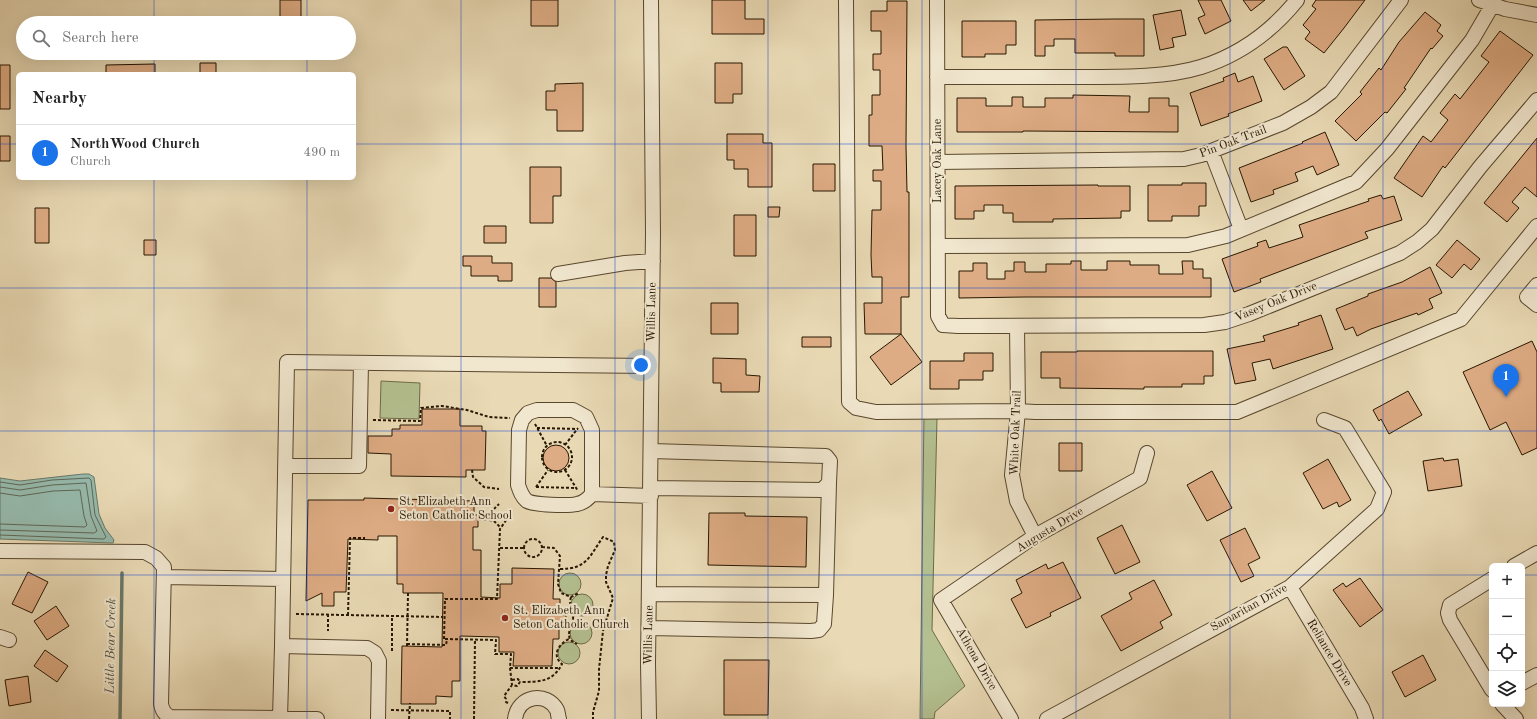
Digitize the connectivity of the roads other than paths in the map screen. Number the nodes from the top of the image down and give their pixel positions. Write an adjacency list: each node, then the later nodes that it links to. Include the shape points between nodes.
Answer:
1 (651, 0): 16 (street, Willis Lane)
2 (846, 0): 24 (street, via 849,402 856,408 876,412)
3 (937, 0): 9 (street, Lacey Oak Lane)
4 (1297, 0): 9 (street, via 1269,30 1238,51 1201,67 1168,74 1104,77)
5 (1401, 0): 11 (street, Pin Oak Trail, via 1331,92 1283,123)
6 (1479, 0): 7 (street)
7 (1493, 4): 8 (street); 14 (street, via 1467,46 1387,148 1356,182)
8 (1537, 15)
9 (938, 77): 12 (street, Lacey Oak Lane)
10 (1537, 100): 21 (street, Vasey Oak Drive, via 1432,229 1400,253 1225,322 1204,325)
11 (1211, 151): 12 (street, Pin Oak Trail, via 1184,159); 14 (street)
12 (938, 162): 15 (street, Lacey Oak Lane)
13 (1537, 226): 24 (street, via 1461,319 1237,412)
14 (1241, 229): 15 (street, via 1226,236 1188,245)
15 (938, 246): 20 (street, Lacey Oak Lane)
16 (653, 261): 17 (street); 23 (street, Willis Lane)
17 (558, 274)
18 (1537, 285): 19 (street, via 1528,297)
19 (1537, 305)
20 (940, 322): 21 (street, Vasey Oak Drive, via 943,325 958,326)
21 (1017, 326): 24 (street, White Oak Trail)
22 (361, 363): 23 (street); 28 (street, via 359,466); 28 (street, via 287,362)
23 (652, 366): 26 (street, Willis Lane)
24 (1018, 410): 32 (street, White Oak Trail, via 1012,475 1018,501)
25 (1324, 420): 39 (street, Samaritan Drive, via 1345,428 1384,492 1377,508)
26 (652, 451): 29 (street, via 826,456 830,461); 30 (street, Willis Lane)
27 (1147, 453): 32 (street, Augusta Drive, via 1140,478)
28 (285, 466): 37 (street)
29 (829, 483): 30 (street, via 822,490); 41 (street)
30 (652, 492): 31 (street); 40 (street, Willis Lane)
31 (588, 498): 31 (street, via 592,430 582,423 580,412 537,410 525,418 519,430 520,493 534,504 577,504)
32 (1035, 536): 42 (street, Augusta Drive)
33 (0, 551): 36 (street, via 145,552 163,565)
34 (1537, 553): 35 (street)
35 (1519, 563)
36 (164, 578): 37 (street); 50 (street, via 161,704)
37 (283, 579): 44 (street)
38 (1489, 581): 47 (street, via 1450,605 1448,613)
39 (1290, 587): 57 (street, Samaritan Drive); 58 (street, Reliance Drive, via 1362,708)
40 (650, 594): 41 (street); 43 (street, Willis Lane)
41 (826, 595): 43 (street, via 824,624 819,630)
42 (941, 600): 56 (street, Athena Drive)
43 (649, 628): 55 (street, Willis Lane)
44 (282, 646): 51 (street); 53 (street, via 367,648 375,653 379,661)
45 (1537, 675): 46 (street)
46 (1525, 681)
47 (1489, 685)
48 (1505, 707): 59 (street)
49 (517, 713): 54 (street, via 526,700 540,699 553,705)
50 (163, 717): 51 (street)
51 (280, 719): 52 (street)
52 (316, 719)
53 (378, 719)
54 (559, 719)
55 (649, 719)
56 (1011, 719)
57 (1047, 719)
58 (1366, 719)
59 (1516, 719)

